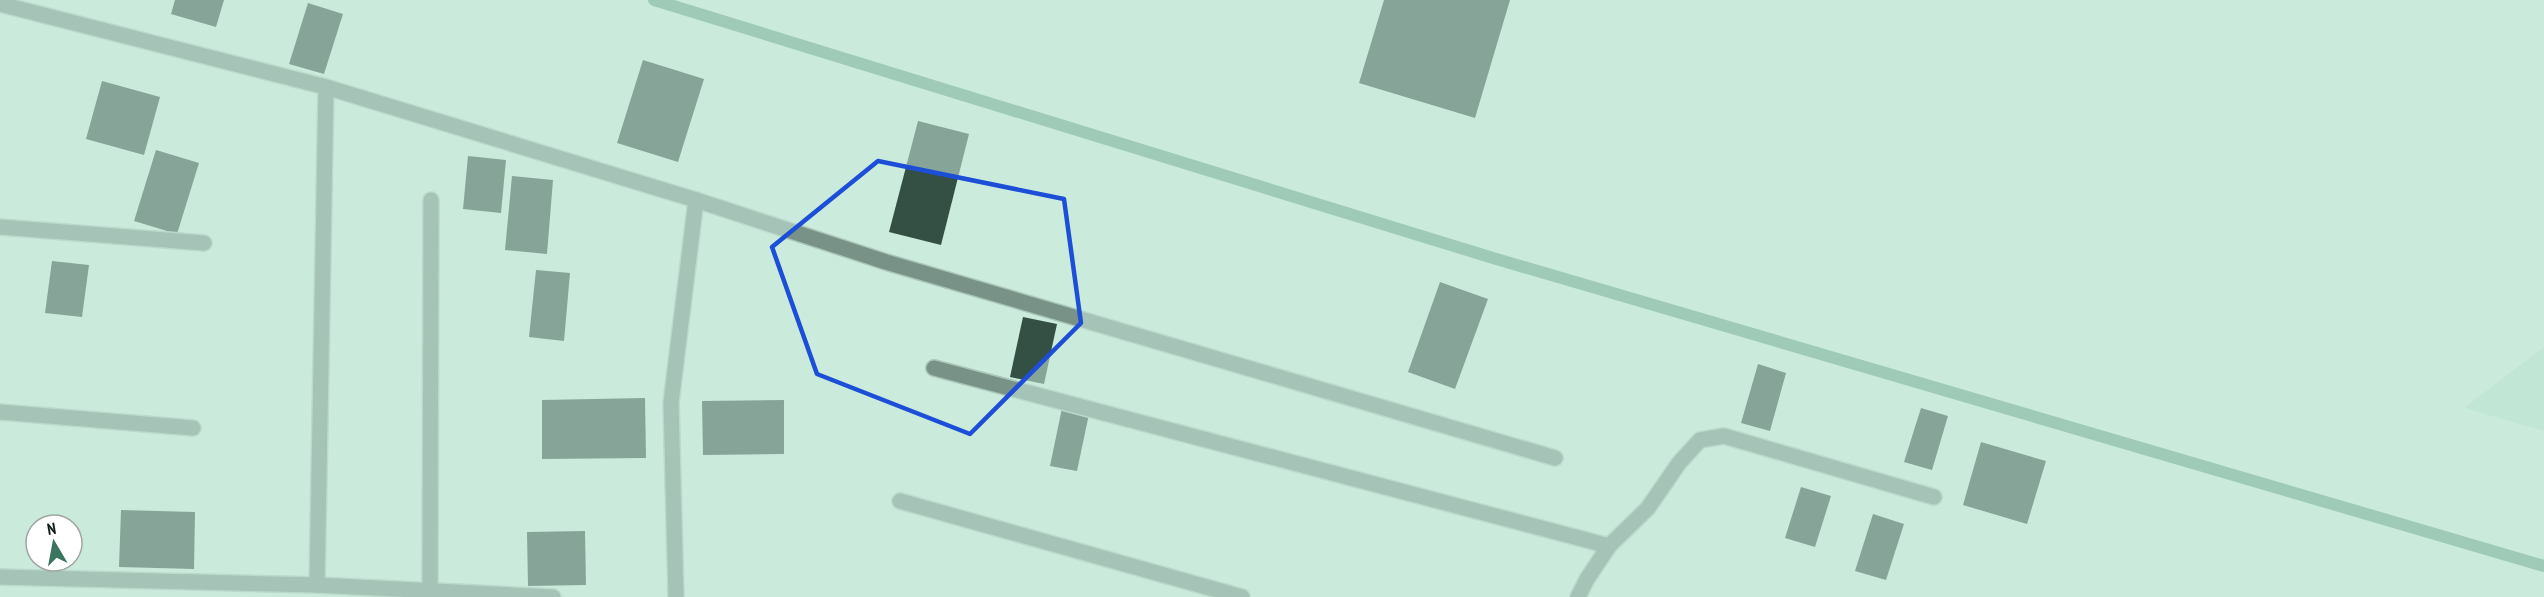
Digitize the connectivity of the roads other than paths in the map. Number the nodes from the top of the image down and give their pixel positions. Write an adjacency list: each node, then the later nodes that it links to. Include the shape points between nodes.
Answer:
1 (0, 4): 2 (lane)
2 (326, 87): 3 (lane); 15 (lane)
3 (696, 200): 10 (lane, via 886,262); 18 (lane, via 671,403)
4 (431, 201): 16 (lane)
5 (0, 227): 6 (lane)
6 (204, 243)
7 (934, 368): 13 (lane)
8 (0, 412): 9 (lane)
9 (193, 428)
10 (1555, 458)
11 (1934, 497): 13 (lane, via 1724,436 1700,440 1648,508)
12 (900, 501): 19 (lane)
13 (1609, 546): 20 (lane)
14 (0, 577): 15 (lane)
15 (317, 585): 16 (lane)
16 (430, 591): 17 (lane)
17 (553, 597)
18 (676, 597)
19 (1242, 597)
20 (1578, 597)

